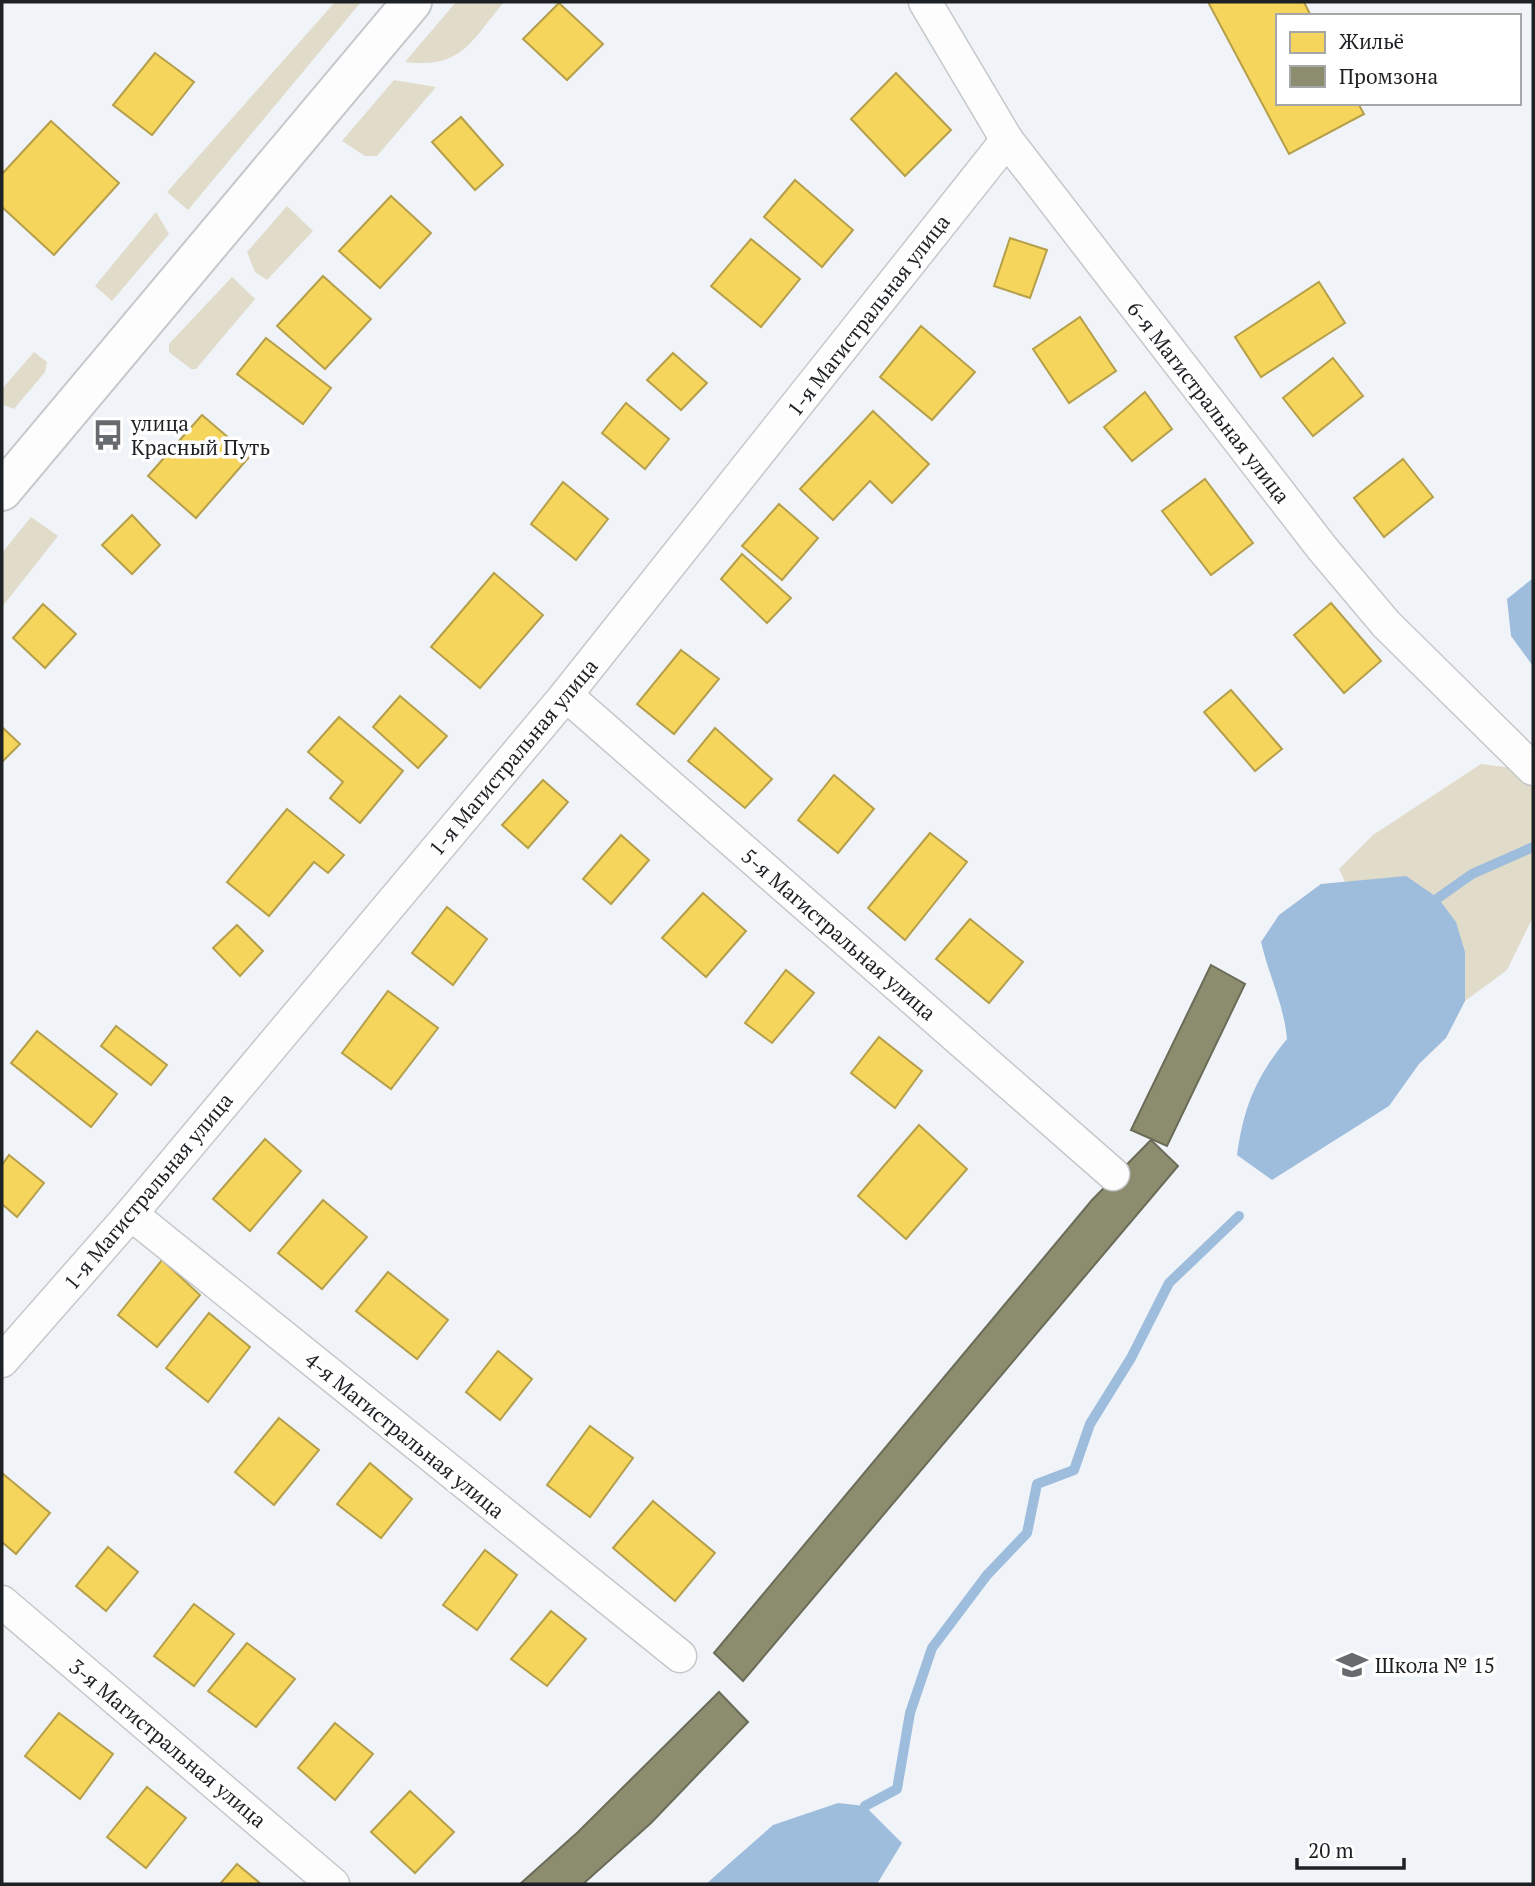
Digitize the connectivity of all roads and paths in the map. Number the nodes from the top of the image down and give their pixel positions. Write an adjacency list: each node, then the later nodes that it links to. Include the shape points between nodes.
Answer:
1 (412, 2): 4 (main road)
2 (925, 2): 3 (street, 6-я Магистральная улица)
3 (1007, 139): 5 (street, 1-я Магистральная улица); 6 (street, 6-я Магистральная улица, via 1330,558 1386,624)
4 (2, 491)
5 (566, 695): 7 (street, 5-я Магистральная улица); 8 (street, 1-я Магистральная улица)
6 (1533, 769)
7 (1113, 1174)
8 (131, 1214): 9 (street, 1-я Магистральная улица); 11 (street, 4-я Магистральная улица)
9 (2, 1361)
10 (2, 1602): 12 (street, 3-я Магистральная улица)
11 (680, 1656)
12 (333, 1884)

